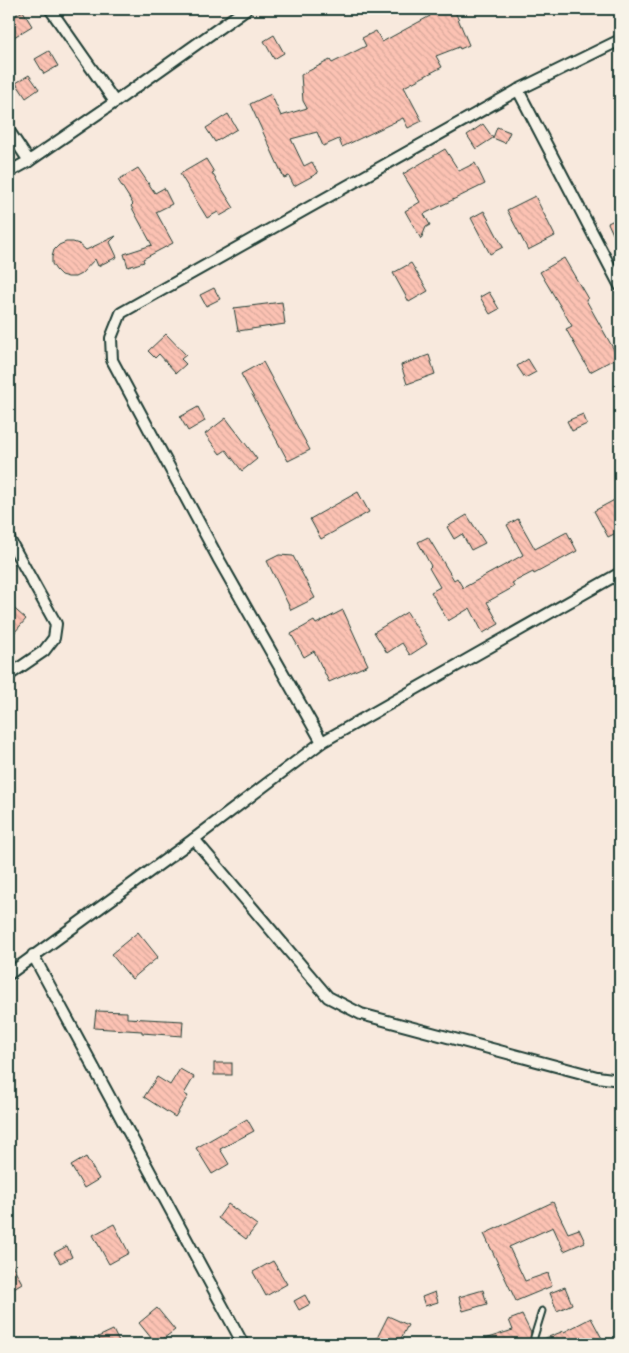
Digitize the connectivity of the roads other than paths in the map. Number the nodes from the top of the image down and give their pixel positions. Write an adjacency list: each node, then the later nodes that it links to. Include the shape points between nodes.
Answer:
1 (50, 9): 5 (street)
2 (246, 9): 5 (street)
3 (620, 40): 4 (street)
4 (518, 90): 9 (street); 13 (street, via 121,312 111,338 112,360)
5 (116, 102): 7 (street)
6 (9, 131): 7 (street)
7 (29, 160): 8 (street)
8 (9, 172)
9 (620, 286)
10 (9, 539): 12 (street, via 56,624 54,638 44,651)
11 (620, 573): 13 (street)
12 (9, 675)
13 (322, 742): 14 (street)
14 (194, 838): 15 (street); 17 (street, via 328,997 361,1014 597,1077)
15 (34, 955): 16 (street); 19 (street)
16 (9, 974)
17 (620, 1080)
18 (542, 1311): 20 (lane)
19 (243, 1344)
20 (534, 1344)

